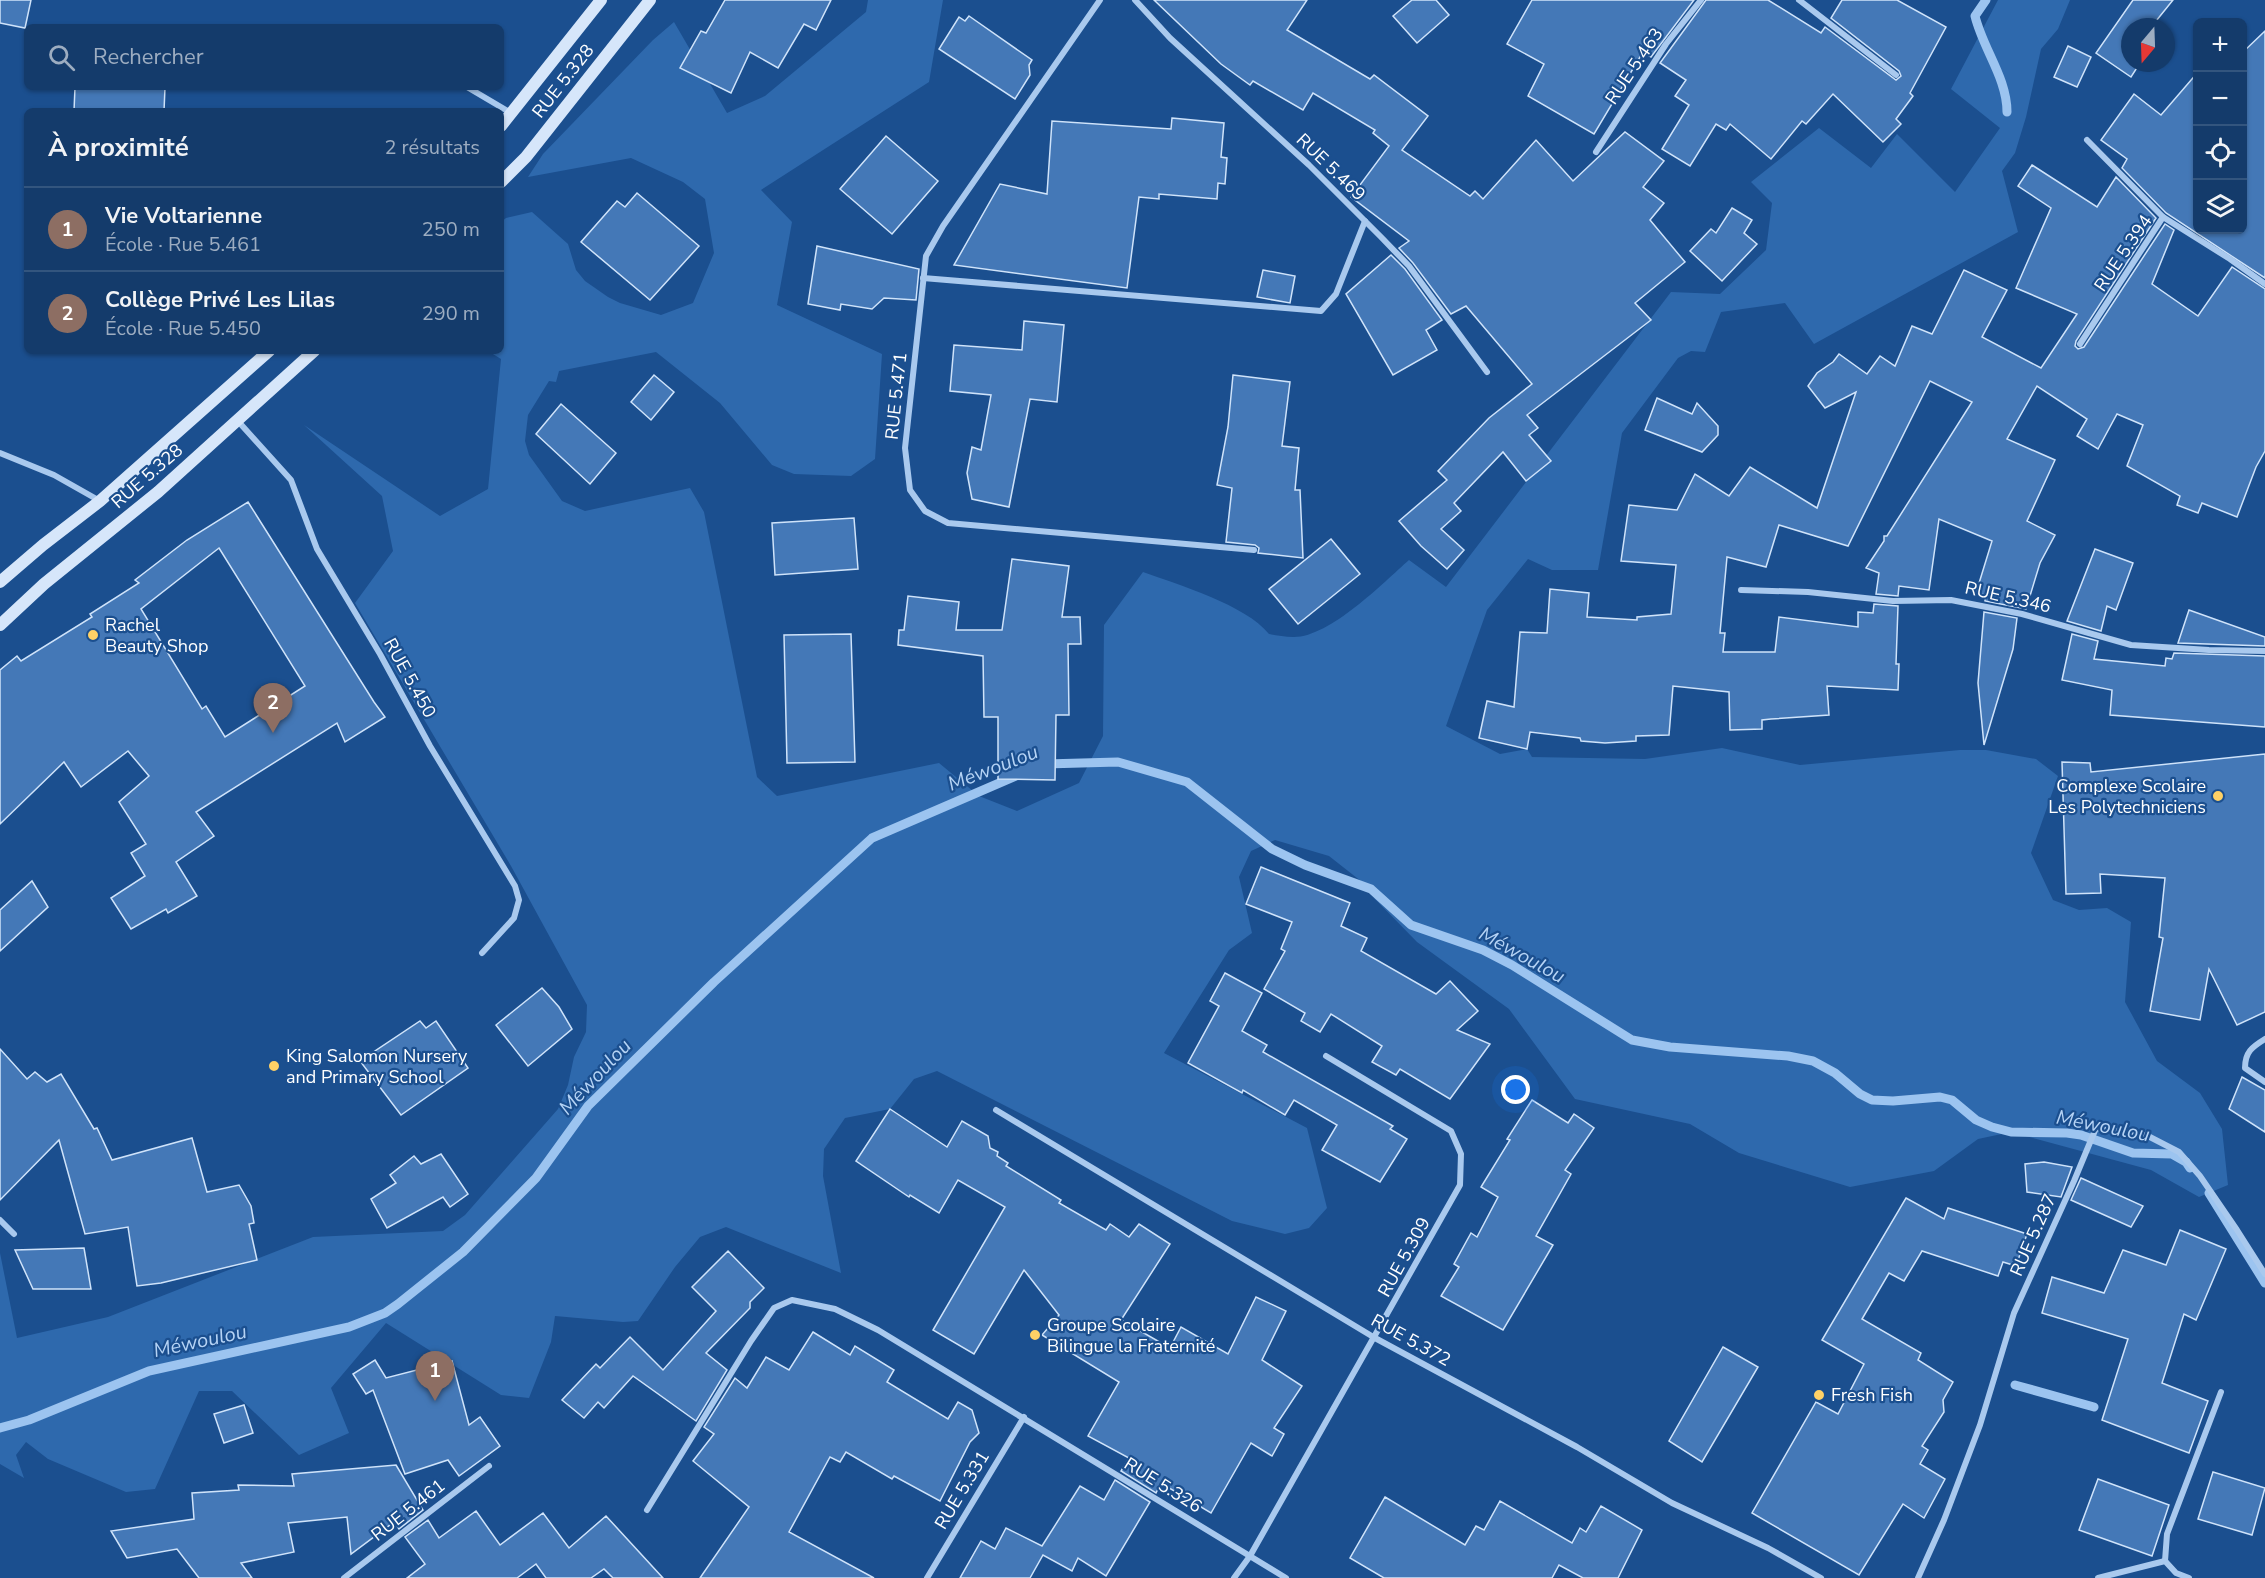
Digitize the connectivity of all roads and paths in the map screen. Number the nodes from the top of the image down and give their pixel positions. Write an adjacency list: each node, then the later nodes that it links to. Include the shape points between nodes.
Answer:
1 (601, 0): 11 (main road, RUE 5.328)
2 (650, 0): 15 (main road, RUE 5.328, via 526,157)
3 (1100, 0): 18 (street, RUE 5.471, via 943,226 927,256)
4 (1135, 0): 17 (street, RUE 5.469, via 1170,38)
5 (1701, 0): 14 (street, RUE 5.463, via 1666,44)
6 (1798, 0): 7 (street)
7 (1896, 75)
8 (472, 90): 9 (street)
9 (503, 108)
10 (504, 108): 11 (street)
11 (512, 113): 12 (main road, RUE 5.328)
12 (504, 122)
13 (2087, 140): 16 (street)
14 (1596, 152)
15 (504, 179)
16 (2163, 217): 19 (street, RUE 5.394); 20 (street, RUE 5.394)
17 (1365, 221): 18 (street, via 1336,294 1320,311); 23 (street, RUE 5.469, via 1409,266)
18 (923, 278): 27 (street, RUE 5.471, via 905,448 910,490 925,512 948,523)
19 (2265, 284)
20 (2080, 344)
21 (265, 354): 26 (main road, RUE 5.328)
22 (311, 354): 24 (main road, RUE 5.328)
23 (1487, 372)
24 (236, 420): 30 (main road, RUE 5.328, via 158,492 44,584); 32 (street, RUE 5.450, via 291,480 317,549 515,886 519,900 514,918)
25 (0, 453): 26 (street, via 54,475)
26 (100, 501): 28 (main road, RUE 5.328)
27 (1254, 550)
28 (0, 582)
29 (1741, 590): 31 (street, RUE 5.346, via 1893,601 1951,600 2022,614 2131,645)
30 (0, 625)
31 (2265, 651)
32 (482, 953)
33 (2265, 1039): 35 (street, via 2251,1048 2245,1068)
34 (1326, 1056): 40 (street, RUE 5.309, via 1450,1131 1461,1154 1460,1185)
35 (2265, 1082)
36 (996, 1110): 40 (street, RUE 5.372)
37 (0, 1220): 38 (street)
38 (14, 1234)
39 (2265, 1274): 52 (street, RUE 5.287, via 2200,1176 2179,1152 2146,1135 2096,1128 2014,1313 1980,1425)
40 (1375, 1338): 45 (street, RUE 5.309); 51 (street, RUE 5.372, via 1672,1503)
41 (2221, 1392): 46 (street, via 2167,1534)
42 (1024, 1417): 44 (street, RUE 5.326, via 878,1330 835,1310 792,1300 774,1308 751,1341); 45 (street, RUE 5.326); 48 (street, RUE 5.331)
43 (489, 1466): 47 (street, RUE 5.461)
44 (646, 1510)
45 (1250, 1556): 49 (street, RUE 5.309); 50 (street, RUE 5.326)
46 (2165, 1561): 53 (street); 54 (street, via 2176,1573)
47 (344, 1578)
48 (927, 1578)
49 (1234, 1578)
50 (1286, 1578)
51 (1821, 1578)
52 (1918, 1578)
53 (2098, 1578)
54 (2189, 1578)

